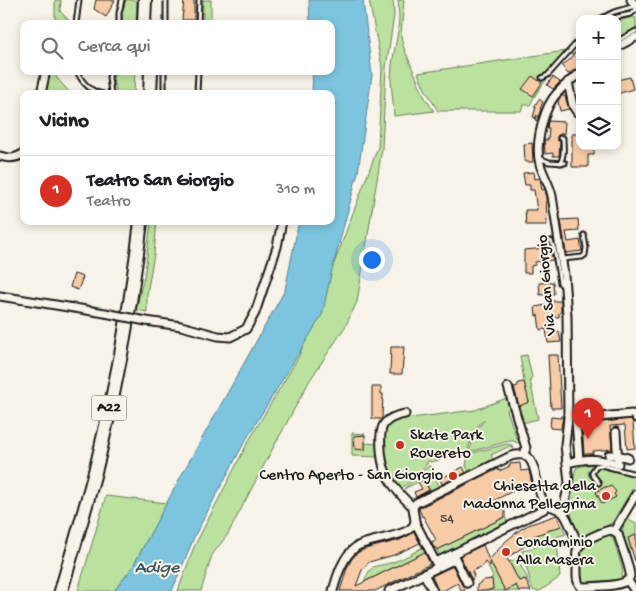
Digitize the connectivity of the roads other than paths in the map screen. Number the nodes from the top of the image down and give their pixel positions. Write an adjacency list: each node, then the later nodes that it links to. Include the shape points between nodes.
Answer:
1 (79, 0): 12 (lane)
2 (122, 0): 13 (lane)
3 (145, 0): 14 (highway)
4 (153, 0): 15 (highway)
5 (166, 0): 16 (lane)
6 (199, 0): 17 (lane)
7 (631, 0): 8 (street)
8 (636, 6): 10 (lane)
9 (636, 10): 11 (lane)
10 (608, 15)
11 (621, 16)
12 (76, 20)
13 (119, 20)
14 (144, 20)
15 (152, 20)
16 (166, 20)
17 (198, 20)
18 (636, 31): 20 (lane)
19 (636, 37): 21 (street)
20 (621, 41)
21 (621, 42)
22 (576, 44): 31 (lane)
23 (45, 75): 33 (street)
24 (78, 75): 34 (lane)
25 (110, 75): 35 (lane)
26 (143, 75): 36 (highway)
27 (151, 75): 37 (highway)
28 (164, 75): 38 (lane)
29 (198, 75): 39 (lane)
30 (576, 76): 32 (street, Via San Giorgio)
31 (542, 78)
32 (568, 82): 40 (street); 44 (street, Via San Giorgio, via 550,101 543,117 538,139)
33 (42, 90)
34 (92, 90)
35 (111, 90)
36 (142, 90)
37 (150, 90)
38 (164, 90)
39 (197, 90)
40 (576, 110)
41 (560, 138): 45 (lane, via 563,138 563,152)
42 (0, 156): 43 (street)
43 (20, 156)
44 (539, 158): 45 (lane); 52 (street, Via San Giorgio, via 552,192)
45 (560, 162): 46 (lane)
46 (565, 163)
47 (138, 225): 81 (highway, A22, via 128,260 100,417)
48 (139, 225): 82 (highway, A22, via 130,301 108,416)
49 (281, 225): 54 (street, bridge, via 255,313 246,329 230,337)
50 (584, 235): 52 (lane, via 585,255)
51 (550, 240): 53 (lane, via 560,283)
52 (562, 259): 53 (street, Via San Giorgio)
53 (565, 288): 64 (street, Via San Giorgio)
54 (0, 296)
55 (508, 387): 59 (street, via 526,448)
56 (405, 414): 69 (street, via 393,418 382,428 381,453 390,479)
57 (636, 418): 63 (street, via 632,414 577,419)
58 (616, 432): 61 (street)
59 (523, 455): 68 (street, via 533,464 539,494); 69 (street, via 511,456)
60 (609, 455): 61 (street)
61 (618, 455): 62 (street); 63 (street, via 618,464 594,458)
62 (628, 458)
63 (578, 460): 64 (street)
64 (567, 463): 70 (street, Via San Giorgio, via 568,490)
65 (636, 474): 66 (lane, via 596,466 592,474)
66 (599, 483)
67 (636, 494): 72 (street)
68 (547, 505): 70 (street); 74 (street)
69 (413, 507): 71 (street)
70 (560, 511): 73 (street)
71 (415, 522): 75 (street); 83 (street, via 406,531 355,548 342,566)
72 (614, 531): 73 (street, via 606,531); 77 (street, via 618,534 629,569)
73 (579, 545): 79 (street, via 576,556)
74 (455, 555): 75 (street); 78 (street)
75 (437, 564): 76 (street)
76 (424, 574): 80 (street); 84 (street)
77 (628, 581): 79 (street); 85 (street)
78 (468, 584)
79 (581, 589)
80 (393, 590)
81 (53, 591)
82 (61, 591)
83 (333, 591)
84 (433, 591)
85 (635, 591)

